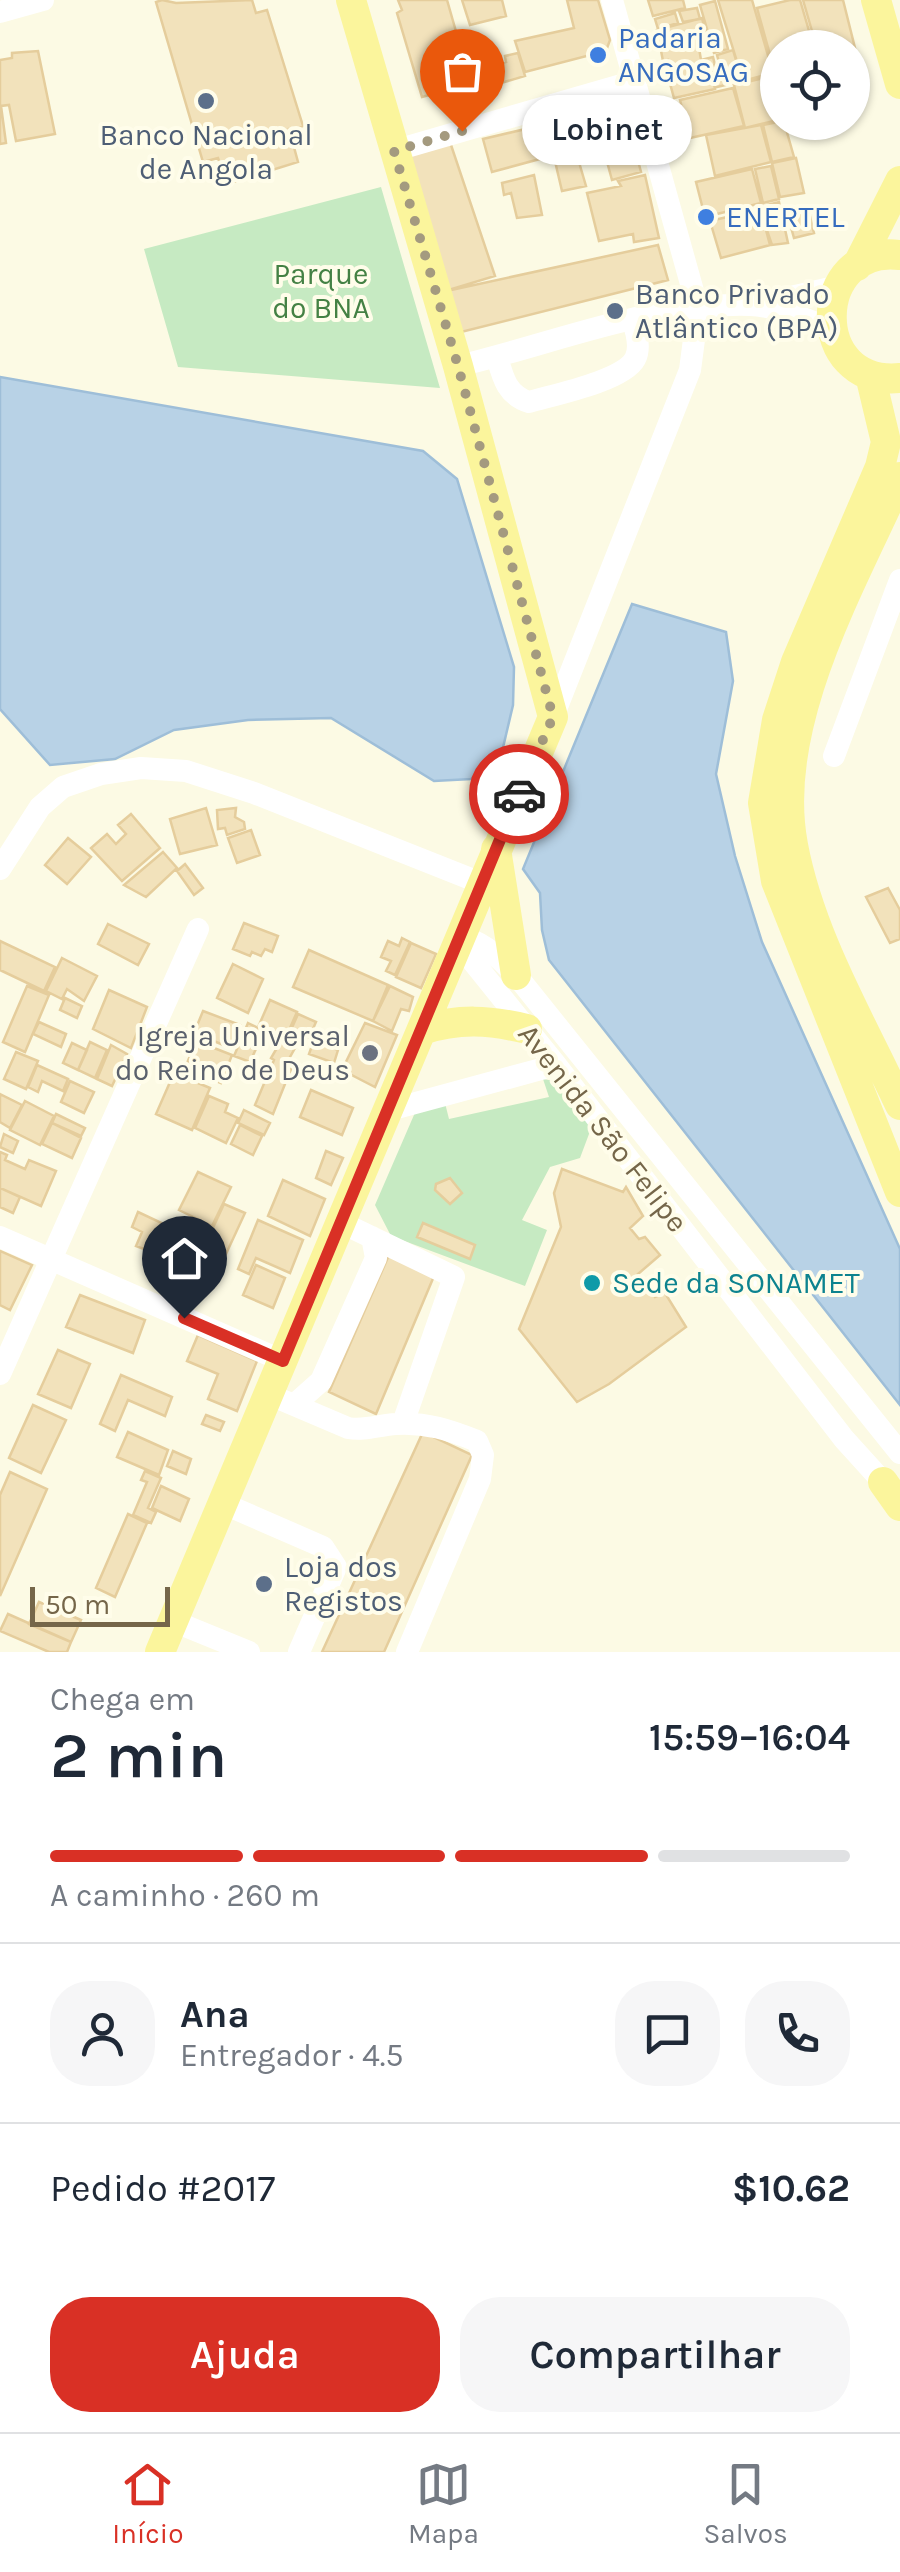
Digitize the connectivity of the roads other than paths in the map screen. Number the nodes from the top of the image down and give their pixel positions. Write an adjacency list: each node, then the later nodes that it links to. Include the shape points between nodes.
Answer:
1 (43, 0): 5 (street)
2 (351, 0): 8 (main road)
3 (612, 0): 6 (street)
4 (876, 0): 7 (main road)
5 (0, 12)
6 (634, 81): 8 (street); 13 (street)
7 (900, 84)
8 (394, 151): 17 (main road)
9 (900, 182): 11 (main road)
10 (900, 255): 11 (main road, via 874,257)
11 (848, 276): 12 (street); 15 (main road, via 831,306)
12 (752, 305): 13 (street); 15 (street)
13 (698, 309): 14 (street); 21 (street, via 690,370)
14 (632, 319): 16 (street); 16 (street, via 635,360 620,372 529,402 515,398)
15 (832, 328): 18 (main road, via 849,361)
16 (497, 357): 17 (street)
17 (458, 366): 21 (main road)
18 (885, 377): 34 (main road, via 880,467 796,662 777,720 764,803 776,881)
19 (900, 477): 32 (main road, via 816,670 792,766 790,804 800,877 822,938)
20 (900, 580): 22 (street)
21 (553, 717): 23 (main road)
22 (834, 756)
23 (497, 845): 25 (main road); 28 (main road)
24 (0, 869): 25 (street, via 40,807 63,787 141,768 186,771 254,793)
25 (481, 883): 27 (main road)
26 (198, 929): 38 (street)
27 (459, 940): 28 (street, Avenida São Felipe, via 473,939); 29 (street, Avenida São Felipe); 30 (main road)
28 (516, 975): 43 (street, Avenida São Felipe)
29 (527, 1029): 30 (main road, via 489,1020); 31 (street, Avenida São Felipe)
30 (422, 1030): 33 (main road)
31 (556, 1064): 33 (street); 44 (street, Avenida São Felipe)
32 (900, 1105)
33 (386, 1111): 35 (main road)
34 (900, 1192)
35 (340, 1222): 37 (street); 39 (main road)
36 (0, 1237): 38 (street)
37 (372, 1237): 41 (street, via 376,1258 321,1381); 42 (street, via 454,1276)
38 (53, 1261): 39 (street); 40 (street)
39 (283, 1361): 41 (main road)
40 (0, 1374)
41 (281, 1400): 42 (street, via 348,1428); 45 (main road)
42 (403, 1424): 50 (street, via 477,1441 483,1454 480,1479)
43 (900, 1453)
44 (894, 1496)
45 (222, 1503): 46 (main road); 49 (street, via 323,1547 332,1557 336,1567)
46 (173, 1621): 47 (main road); 48 (street)
47 (160, 1652)
48 (249, 1652)
49 (299, 1652)
50 (406, 1652)

